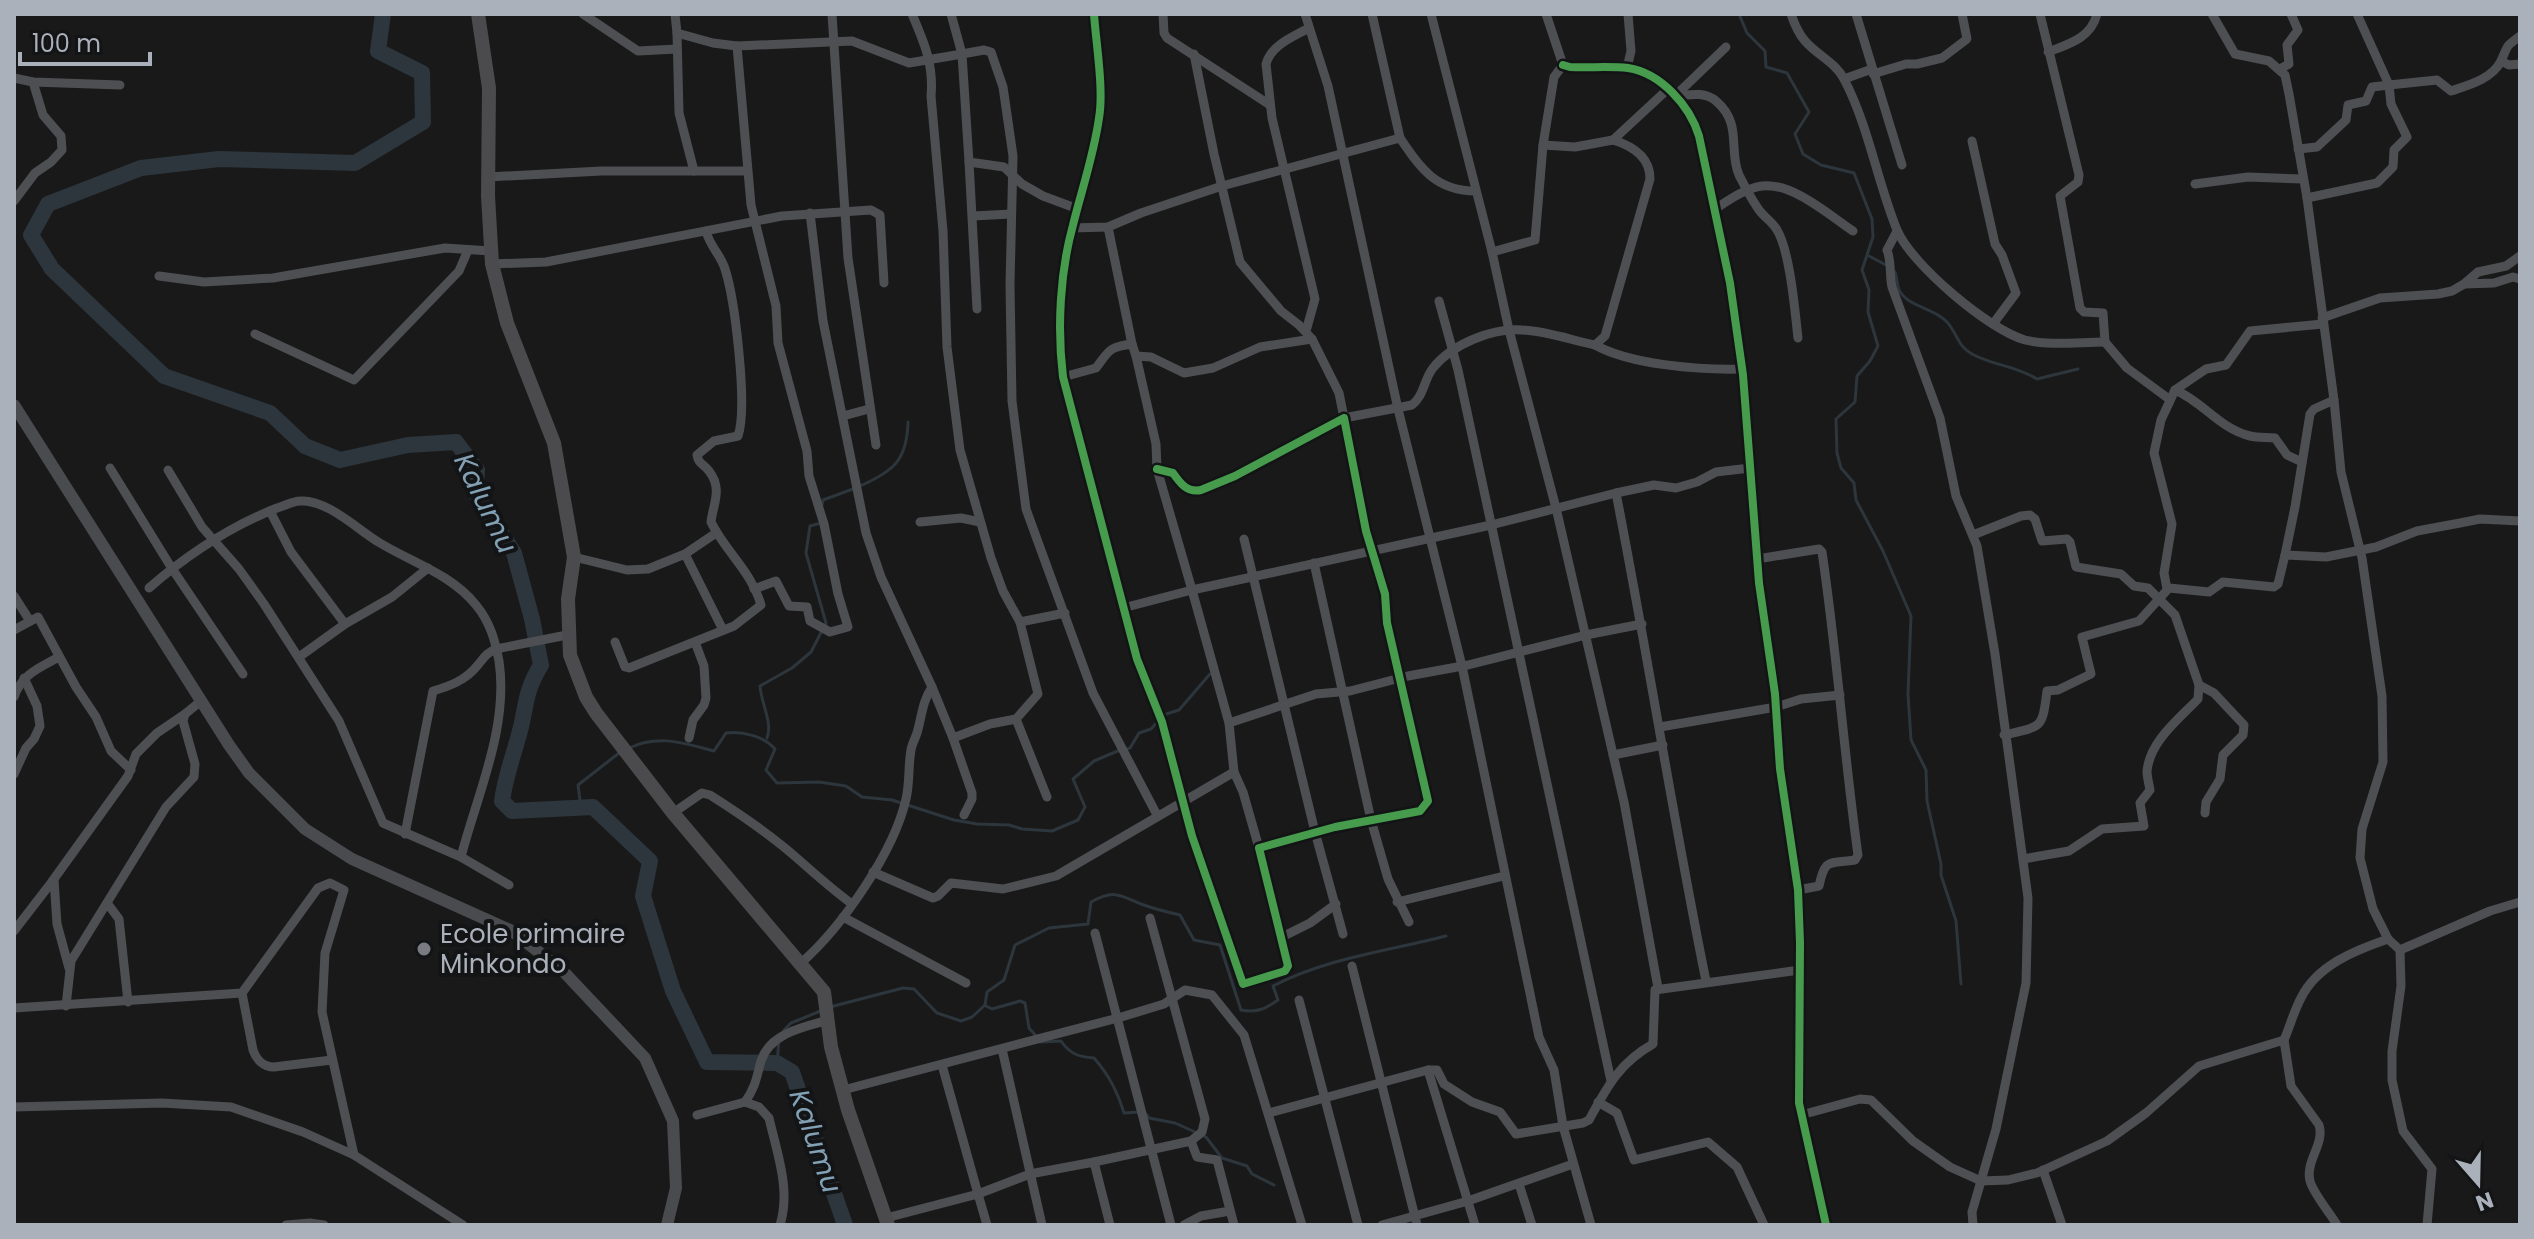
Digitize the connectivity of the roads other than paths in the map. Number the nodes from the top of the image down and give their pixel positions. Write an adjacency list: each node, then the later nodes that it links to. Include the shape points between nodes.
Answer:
1 (478, 14): 58 (highway, via 489,88)
2 (583, 14): 28 (street, via 638,51)
3 (675, 14): 23 (street)
4 (832, 14): 25 (street)
5 (912, 14): 32 (street)
6 (951, 14): 30 (street)
7 (1094, 14): 66 (street, via 1100,111)
8 (1163, 14): 31 (street, via 1167,38)
9 (1305, 14): 22 (street)
10 (1372, 14): 46 (street)
11 (1431, 14): 63 (street)
12 (1546, 14): 35 (street)
13 (1628, 14): 36 (street)
14 (1791, 14): 40 (street, via 1802,38)
15 (1856, 14): 38 (street)
16 (1962, 14): 38 (street, via 1967,39 1945,56)
17 (2040, 14): 29 (street)
18 (2097, 14): 29 (street, via 2093,26 2074,42)
19 (2212, 14): 37 (street, via 2235,54 2269,61)
20 (2291, 14): 37 (street, via 2298,30 2287,45 2289,64)
21 (2357, 14): 43 (street)
22 (1309, 28): 45 (street, via 1266,60); 51 (street)
23 (677, 33): 26 (street); 28 (street)
24 (2520, 36): 33 (street, via 2502,51)
25 (833, 40): 26 (street); 32 (street, via 859,43 903,63); 68 (street)
26 (737, 46): 56 (street)
27 (1726, 47): 44 (street)
28 (677, 49): 55 (street, via 679,113)
29 (2048, 52): 94 (street, via 2079,175 2060,196 2074,278 2082,310 2104,316)
30 (962, 54): 32 (street); 52 (street); 57 (street, via 988,50 994,56 1003,87)
31 (1194, 54): 45 (street); 61 (street)
32 (931, 61): 120 (street, via 953,407)
33 (2501, 61): 34 (street); 43 (street, via 2484,79 2451,91 2437,80)
34 (2520, 64)
35 (1563, 65): 36 (street); 49 (street, via 1554,77)
36 (1627, 68): 44 (street)
37 (2280, 69): 50 (street)
38 (1872, 71): 40 (street); 53 (street)
39 (14, 78): 41 (street)
40 (1844, 79): 77 (street)
41 (33, 82): 42 (street); 65 (street, via 43,115 61,136 62,150)
42 (120, 85)
43 (2389, 85): 50 (street, via 2372,87 2366,101 2348,105 2346,120 2319,145); 64 (street, via 2391,104 2407,137 2394,150 2393,167 2379,183)
44 (1671, 93): 47 (street); 62 (street, via 1707,95 1721,106 1734,131 1740,178); 67 (street, via 1695,121)
45 (1270, 105): 54 (street)
46 (1400, 138): 51 (street); 63 (street, via 1439,184)
47 (1613, 140): 49 (street, via 1570,148); 96 (street, via 1643,156 1650,179 1608,329)
48 (1972, 141): 89 (street, via 1995,244 2016,293)
49 (1543, 145): 79 (street, via 1535,240)
50 (2298, 149): 59 (street)
51 (1343, 154): 54 (street); 106 (street)
52 (969, 162): 57 (street, via 1004,167); 71 (street)
53 (1902, 165)
54 (1284, 170): 61 (street); 92 (street, via 1315,299)
55 (694, 171): 56 (street); 58 (street)
56 (746, 171): 72 (street)
57 (1012, 174): 66 (street, via 1043,196); 70 (street)
58 (487, 177): 81 (highway)
59 (2303, 179): 60 (street, via 2248,177); 64 (street)
60 (2195, 184)
61 (1222, 186): 73 (street); 92 (street, via 1240,262)
62 (1749, 190): 67 (street); 76 (street, via 1763,186 1805,198); 93 (street, via 1779,233)
63 (1476, 191): 79 (street)
64 (2307, 198): 88 (street)
65 (14, 201)
66 (1078, 209): 74 (street)
67 (1715, 209): 99 (street)
68 (845, 212): 69 (street); 84 (street, via 871,210 880,215); 105 (street)
69 (810, 213): 72 (street); 107 (street, via 823,321)
70 (1011, 214): 71 (street); 144 (street, via 1010,348 1018,457 1029,519)
71 (973, 216): 87 (street)
72 (754, 220): 75 (street); 138 (street, via 809,476 849,624 846,629 823,629 810,621 807,607 789,606 776,581)
73 (1108, 227): 74 (street); 95 (street)
74 (1072, 228): 100 (street, via 1061,322)
75 (706, 231): 81 (street, via 546,262); 122 (street, via 726,270 742,410 738,436 714,441 697,455 717,495 711,519)
76 (1853, 231)
77 (1897, 231): 89 (street, via 1915,259); 123 (street, via 1888,247 1893,290 1942,425 1956,496)
78 (468, 250): 81 (street); 82 (street, via 445,248 273,278 204,282); 91 (street, via 459,271 354,380)
79 (1492, 252): 90 (street)
80 (2520, 256): 85 (street, via 2506,266 2478,272)
81 (491, 258): 131 (highway, via 507,323 554,443)
82 (159, 276)
83 (2520, 279): 85 (street)
84 (884, 283)
85 (2464, 284): 88 (street, via 2438,294 2380,298)
86 (1439, 301): 97 (street)
87 (977, 309)
88 (2322, 321): 101 (street, via 2250,331 2226,365 2206,369); 103 (street)
89 (1993, 324): 94 (street, via 2029,341)
90 (1509, 330): 96 (street); 97 (street); 116 (street)
91 (255, 334)
92 (1309, 335): 98 (street, via 1184,373 1151,357); 108 (street, via 1339,393)
93 (1798, 338)
94 (2105, 342): 102 (street, via 2127,368)
95 (1132, 344): 98 (street); 100 (street, via 1111,349 1096,368)
96 (1595, 345): 99 (street, via 1612,354 1694,370)
97 (1453, 350): 106 (street, via 1431,370 1417,402); 121 (street)
98 (1136, 356): 113 (street)
99 (1742, 369): 112 (street)
100 (1063, 377): 143 (street)
101 (2175, 390): 102 (street); 110 (street, via 2237,431 2275,438 2287,455)
102 (2169, 399): 139 (street, via 2154,453 2172,524 2164,573)
103 (2334, 400): 110 (street, via 2310,414); 127 (street, via 2343,482)
104 (14, 405): 168 (main road)
105 (869, 409): 107 (street); 109 (street)
106 (1398, 409): 108 (street); 124 (street)
107 (843, 416): 164 (street, via 856,489 881,577)
108 (1344, 418): 113 (street, via 1201,490 1183,487 1173,473); 128 (street)
109 (876, 445)
110 (2302, 462): 130 (street)
111 (110, 468): 134 (street)
112 (1750, 468): 115 (street, via 1716,472 1676,488 1654,485); 132 (street)
113 (1157, 469): 140 (street)
114 (168, 470): 126 (street)
115 (1616, 493): 116 (street); 148 (street)
116 (1556, 508): 121 (street); 152 (street)
117 (270, 511): 126 (street); 135 (street, via 305,501 339,513); 147 (street, via 291,552)
118 (2520, 521): 127 (street, via 2480,519 2417,531)
119 (920, 522): 120 (street)
120 (980, 522): 146 (street, via 1003,591)
121 (1491, 525): 124 (street); 156 (street)
122 (716, 533): 129 (street); 138 (street)
123 (1973, 535): 142 (street, via 2030,515 2042,541 2070,542 2076,567 2121,574); 175 (street)
124 (1430, 538): 128 (street); 159 (street)
125 (1244, 539): 136 (street)
126 (212, 540): 134 (street); 158 (street, via 239,569)
127 (2360, 551): 130 (street, via 2317,558); 212 (street, via 2382,696 2383,755 2362,829 2360,858 2369,900)
128 (1372, 552): 133 (street); 162 (street)
129 (685, 554): 131 (street, via 633,571); 150 (street)
130 (2285, 555): 139 (street, via 2274,587 2223,582 2209,592)
131 (574, 557): 151 (highway)
132 (1757, 559): 166 (street, via 1821,550); 170 (street)
133 (1314, 563): 136 (street); 165 (street)
134 (171, 567): 137 (street); 160 (street)
135 (428, 568): 147 (street); 155 (street, via 475,604 487,619)
136 (1252, 577): 140 (street); 169 (street)
137 (149, 588)
138 (754, 589): 150 (street, via 761,605)
139 (2167, 589): 142 (street)
140 (1192, 590): 143 (street); 173 (street)
141 (14, 596): 145 (street)
142 (2160, 600): 163 (street, via 2178,620); 175 (street, via 2136,622 2082,637 2091,674 2047,691 2045,716 2034,728)
143 (1123, 608): 184 (street)
144 (1065, 613): 146 (street); 188 (street, via 1093,693)
145 (30, 621): 149 (street); 157 (street, via 38,617)
146 (1020, 622): 172 (street, via 1038,694)
147 (345, 624): 158 (street)
148 (1642, 624): 152 (street); 174 (street)
149 (14, 630)
150 (723, 630): 154 (street)
151 (567, 635): 155 (street); 185 (highway, via 586,697)
152 (1586, 635): 156 (street); 179 (street)
153 (615, 642): 154 (street, via 629,668)
154 (695, 642): 176 (street, via 704,666 706,698)
155 (496, 649): 191 (street, via 459,681 432,693); 193 (street, via 498,720)
156 (1518, 652): 159 (street); 235 (street)
157 (59, 657): 161 (street); 180 (street, via 111,751)
158 (299, 657): 191 (street, via 346,734 383,823)
159 (1462, 666): 162 (street); 196 (street)
160 (243, 674)
161 (24, 678): 167 (street); 182 (street, via 40,726)
162 (1399, 678): 165 (street); 189 (street, via 1428,801 1420,811)
163 (2199, 685): 186 (street, via 2244,725 2243,735 2223,755 2220,779); 194 (street, via 2198,699 2158,741 2147,773 2150,790 2140,803 2144,826 2102,829 2069,851)
164 (932, 687): 177 (street); 195 (street, via 922,703 912,745 905,803)
165 (1344, 691): 169 (street); 189 (street)
166 (1840, 695): 170 (street); 199 (street, via 1858,855 1823,866 1819,886)
167 (14, 697)
168 (201, 701): 171 (street); 262 (main road, via 249,773 305,829 352,859 512,931 563,971 645,1058 673,1121 676,1188)
169 (1283, 704): 173 (street); 190 (street)
170 (1776, 707): 174 (street); 199 (street)
171 (185, 714): 180 (street, via 136,754); 202 (street, via 194,777 166,807)
172 (1016, 719): 177 (street); 183 (street)
173 (1229, 723): 181 (street)
174 (1660, 727): 178 (street)
175 (2004, 735): 194 (street)
176 (689, 738)
177 (953, 738): 187 (street, via 972,793)
178 (1663, 745): 179 (street); 218 (street)
179 (1613, 755): 220 (street)
180 (131, 770): 197 (street)
181 (1234, 772): 184 (street); 192 (street)
182 (14, 774)
183 (1047, 797)
184 (1182, 801): 188 (street); 211 (street, via 1242,984 1287,969)
185 (673, 813): 203 (street, via 703,793 710,795); 214 (highway)
186 (2205, 813)
187 (964, 815)
188 (1157, 815): 195 (street, via 1075,867 1017,888 951,883 933,898)
189 (1371, 820): 190 (street); 200 (street)
190 (1315, 832): 192 (street); 204 (street)
191 (405, 834): 193 (street)
192 (1259, 848): 211 (street)
193 (461, 857): 198 (street)
194 (2023, 859): 252 (street, via 2028,898 2026,983)
195 (873, 872): 203 (street)
196 (1504, 876): 200 (street); 244 (street, via 1539,1037 1554,1070)
197 (54, 880): 208 (street); 216 (street)
198 (509, 885)
199 (1798, 890): 217 (street)
200 (1397, 902): 207 (street)
201 (2520, 902): 213 (street)
202 (107, 903): 216 (street); 224 (street, via 119,919)
203 (852, 904): 205 (street)
204 (1336, 904): 210 (street); 211 (street)
205 (843, 917): 214 (street); 219 (street)
206 (1150, 918): 222 (street)
207 (1409, 922)
208 (14, 931)
209 (1095, 933): 228 (street)
210 (1343, 934)
211 (1282, 937)
212 (2388, 939): 213 (street); 229 (street, via 2356,950 2318,975 2300,1000)
213 (2400, 950): 281 (street, via 2392,1080 2403,1131 2432,1169)
214 (801, 963): 227 (highway, via 818,983)
215 (1352, 966): 234 (street)
216 (69, 968): 225 (street)
217 (1800, 970): 218 (street); 243 (street)
218 (1706, 981): 220 (street)
219 (966, 983)
220 (1658, 988): 235 (street, via 1653,1044 1631,1057)
221 (242, 993): 224 (street); 231 (street, via 253,1050 264,1065); 231 (street, via 318,888 330,883 344,890 324,961 322,1020)
222 (1171, 1000): 228 (street); 241 (street, via 1190,990 1216,998 1244,1035); 245 (street, via 1205,1119)
223 (1299, 1000): 237 (street)
224 (128, 1002): 225 (street)
225 (66, 1006): 226 (street)
226 (14, 1008)
227 (828, 1012): 236 (highway); 238 (street, via 783,1036 762,1059)
228 (1118, 1018): 230 (street); 246 (street)
229 (2284, 1040): 250 (street, via 2199,1066 2107,1141); 280 (street, via 2291,1086 2321,1132 2309,1179)
230 (1002, 1049): 232 (street); 251 (street)
231 (332, 1060): 247 (street)
232 (942, 1065): 236 (street); 254 (street)
233 (1428, 1070): 234 (street); 244 (street, via 1437,1070 1444,1084 1472,1102 1500,1112 1516,1134); 255 (street)
234 (1381, 1081): 237 (street); 257 (street)
235 (1611, 1081): 239 (street)
236 (843, 1090): 258 (highway)
237 (1323, 1096): 241 (street); 271 (street)
238 (745, 1102): 242 (street); 263 (street, via 769,1118 786,1202)
239 (1598, 1102): 244 (street, via 1587,1122); 276 (street, via 1617,1113 1634,1160 1708,1142 1737,1167)
240 (14, 1107): 247 (street, via 231,1107)
241 (1269, 1113): 270 (street)
242 (697, 1115)
243 (1801, 1115): 252 (street, via 1871,1100 1913,1141); 277 (street)
244 (1563, 1126): 249 (street)
245 (1197, 1137): 246 (street); 256 (street, via 1197,1157 1217,1160)
246 (1151, 1149): 248 (street); 267 (street)
247 (354, 1155): 261 (street)
248 (1094, 1162): 251 (street); 266 (street)
249 (1573, 1164): 253 (street); 275 (street)
250 (2043, 1170): 252 (street); 279 (street)
251 (1030, 1174): 254 (street); 265 (street)
252 (1981, 1181): 278 (street)
253 (1519, 1184): 255 (street); 274 (street)
254 (978, 1194): 258 (street); 264 (street)
255 (1468, 1201): 257 (street); 273 (street)
256 (1230, 1211): 268 (street); 269 (street)
257 (1416, 1220): 272 (street)
258 (887, 1222)
259 (286, 1225): 260 (street)
260 (324, 1225)
261 (463, 1225)
262 (667, 1225)
263 (780, 1225)
264 (987, 1225)
265 (1042, 1225)
266 (1110, 1225)
267 (1171, 1225)
268 (1184, 1225)
269 (1234, 1225)
270 (1302, 1225)
271 (1358, 1225)
272 (1382, 1225)
273 (1475, 1225)
274 (1532, 1225)
275 (1591, 1225)
276 (1764, 1225)
277 (1826, 1225)
278 (1973, 1225)
279 (2062, 1225)
280 (2337, 1225)
281 (2427, 1225)

